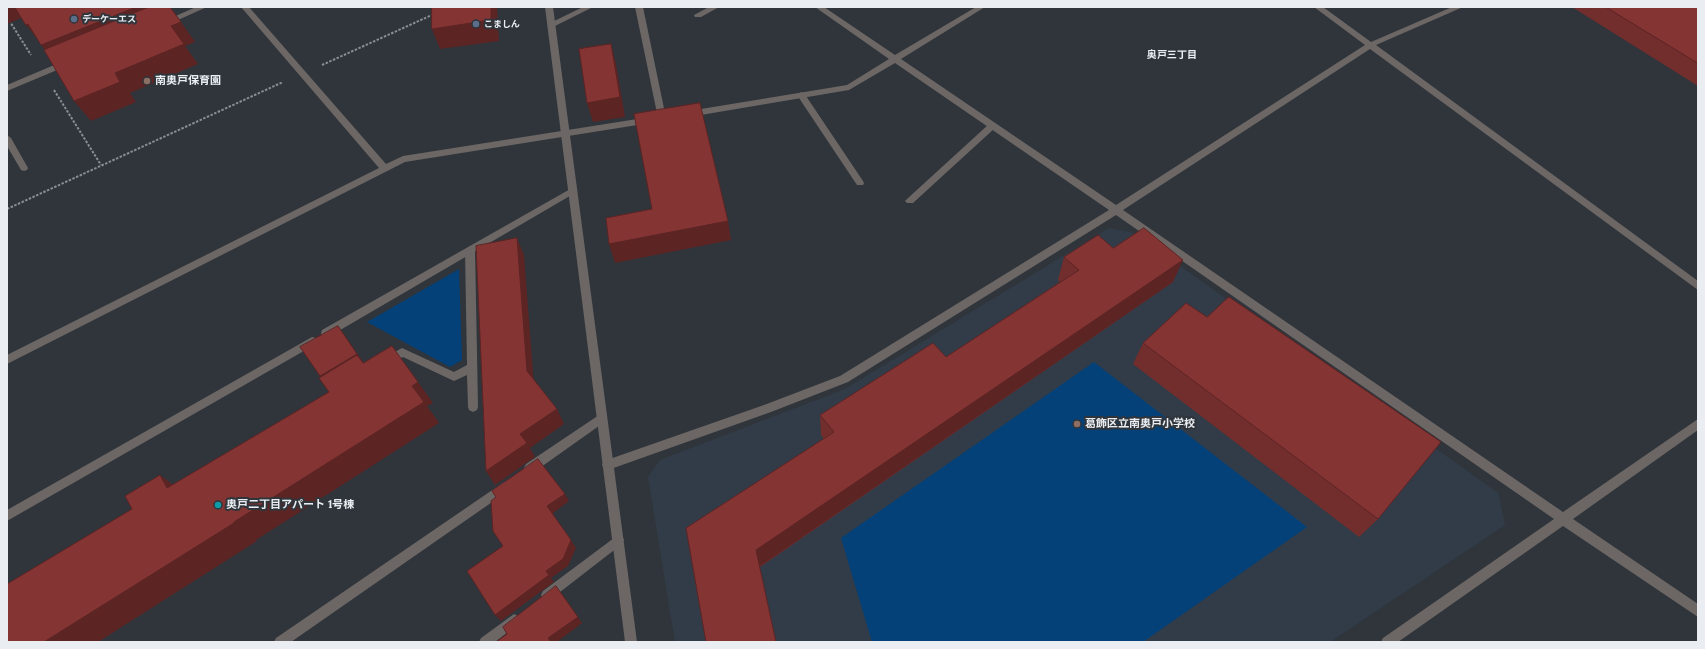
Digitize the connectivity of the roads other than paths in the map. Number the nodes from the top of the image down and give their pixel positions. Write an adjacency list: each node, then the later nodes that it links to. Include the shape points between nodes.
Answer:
1 (203, 7): 13 (street)
2 (245, 7): 24 (street)
3 (550, 7): 12 (street)
4 (589, 7): 12 (street)
5 (639, 7): 19 (street)
6 (715, 7): 11 (street)
7 (819, 7): 15 (street)
8 (1318, 7): 14 (street)
9 (1459, 7): 14 (street)
10 (976, 8): 15 (street)
11 (698, 15)
12 (552, 24): 21 (street)
13 (159, 25)
14 (1370, 45): 28 (street); 30 (street)
15 (895, 58): 18 (street, via 849,87); 20 (street)
16 (72, 61): 17 (street)
17 (7, 88)
18 (801, 95): 19 (street); 25 (street)
19 (670, 117): 21 (street)
20 (992, 126): 27 (street); 28 (street)
21 (565, 134): 24 (street, via 403,159); 26 (street)
22 (7, 138): 23 (street)
23 (24, 168)
24 (384, 168): 31 (street)
25 (860, 183)
26 (572, 191): 29 (street); 35 (street)
27 (910, 201)
28 (1116, 210): 37 (street, via 844,379); 39 (street)
29 (470, 250): 33 (street); 38 (street)
30 (1698, 286)
31 (7, 360)
32 (382, 365): 33 (street, via 402,352 454,377)
33 (473, 367): 34 (street)
34 (473, 407)
35 (602, 418): 37 (street); 44 (street)
36 (1698, 424): 39 (street)
37 (608, 465): 40 (street)
38 (7, 516)
39 (1563, 519): 42 (street); 47 (street)
40 (618, 540): 41 (street); 46 (street)
41 (540, 600)
42 (1698, 611)
43 (522, 614): 45 (street)
44 (280, 642)
45 (486, 642)
46 (631, 642)
47 (1387, 642)

